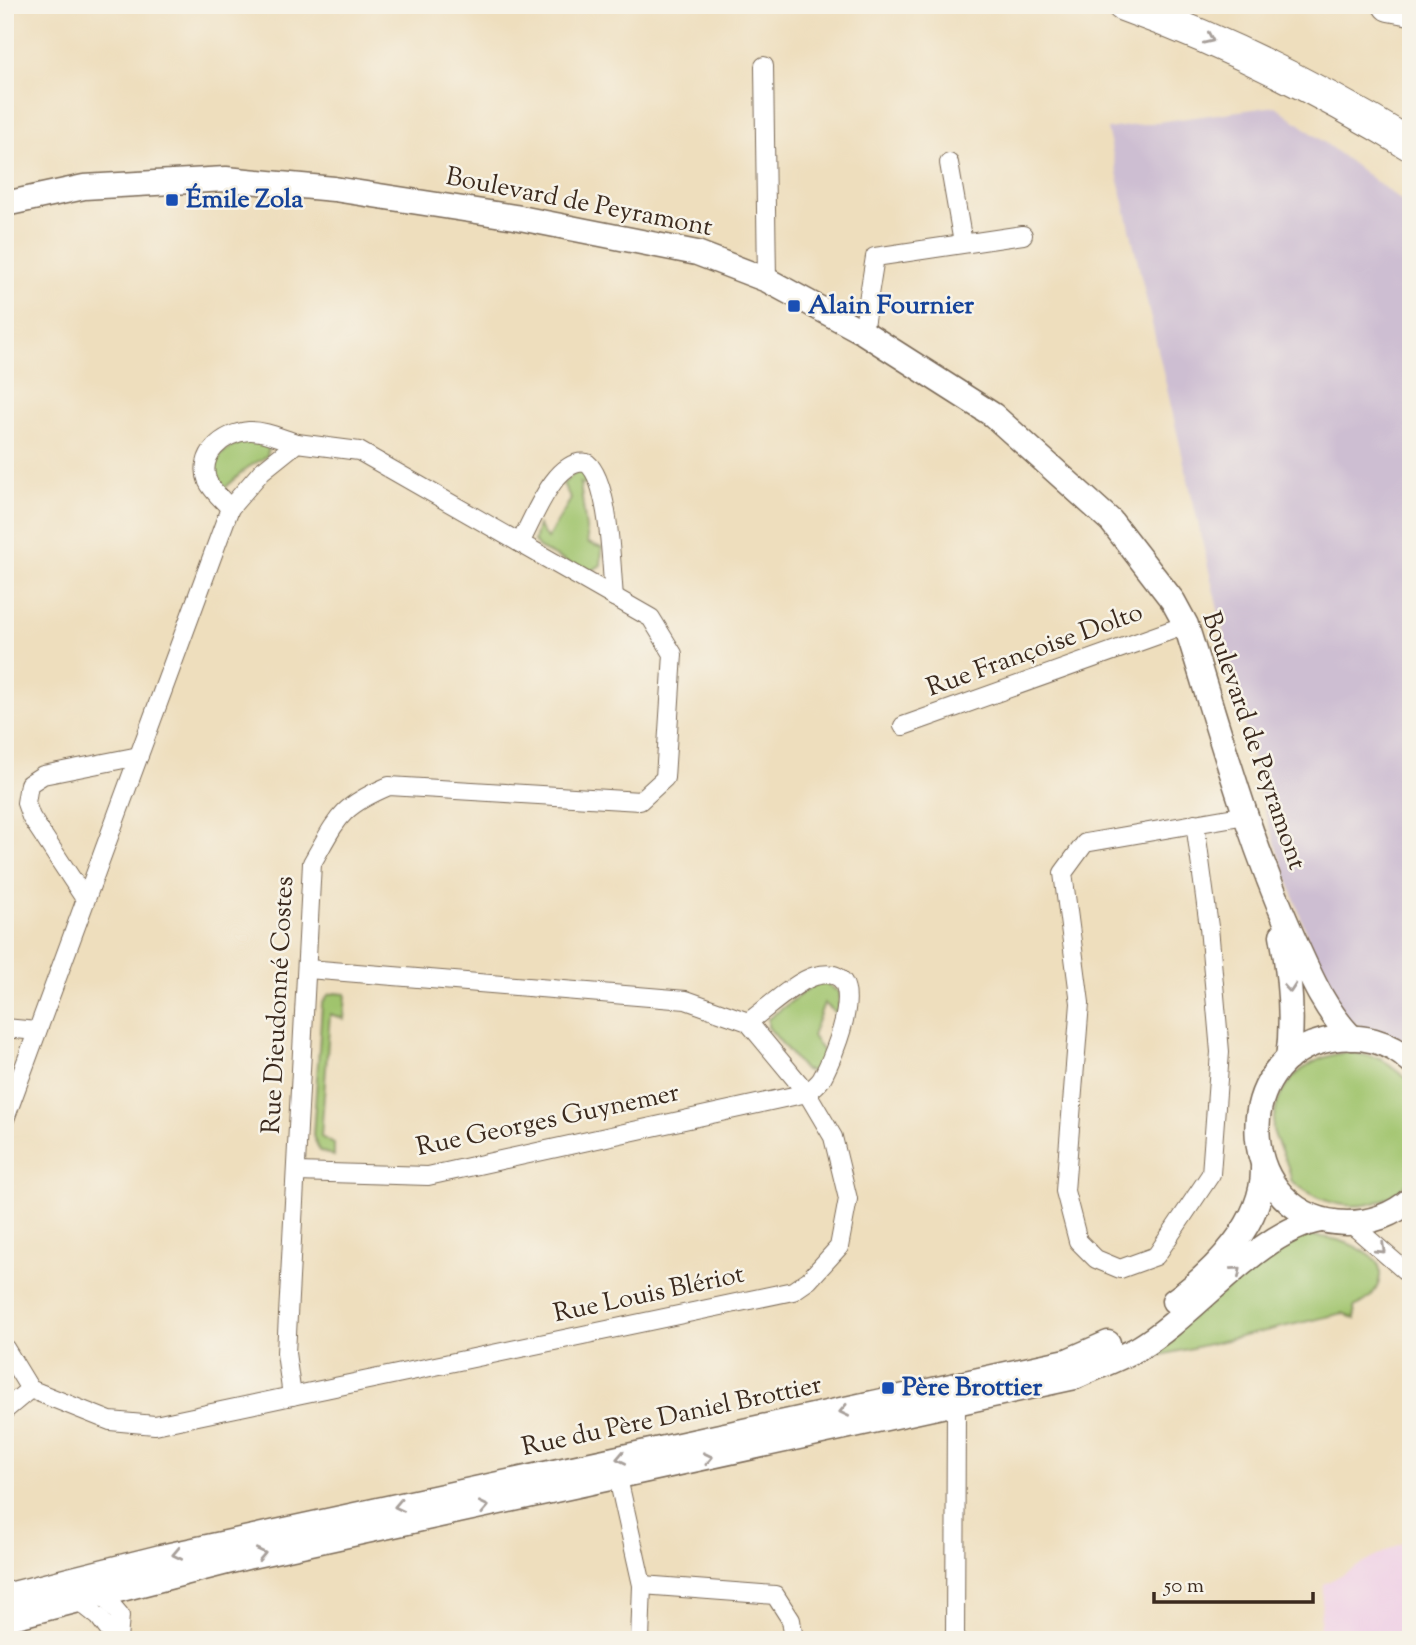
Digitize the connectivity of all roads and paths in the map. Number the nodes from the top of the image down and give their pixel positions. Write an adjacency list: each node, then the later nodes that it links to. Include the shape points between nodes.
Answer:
1 (1123, 5): 5 (highway, one-way to 5, via 1251,57)
2 (1389, 5): 3 (highway)
3 (1411, 9)
4 (764, 66): 10 (street)
5 (1411, 145)
6 (949, 163): 9 (street)
7 (5, 204): 10 (main road, Boulevard de Peyramont, via 84,187 226,178 334,189 515,218 697,253)
8 (1023, 235): 9 (street)
9 (963, 243): 11 (street, via 875,257)
10 (767, 280): 11 (main road, Boulevard de Peyramont)
11 (863, 332): 16 (main road, Boulevard de Peyramont, via 993,415 1111,521)
12 (297, 443): 13 (street, via 262,471); 13 (street, Rue Dieudonné Costes, via 249,431 216,444 205,470 209,484); 14 (street, Rue Dieudonné Costes, via 359,451)
13 (230, 508): 18 (street)
14 (520, 543): 15 (street, Rue Dieudonné Costes); 15 (street, via 557,475 570,465 587,463 595,470 601,490)
15 (614, 597): 23 (street, Rue Dieudonné Costes, via 651,618 673,654 665,778 640,802 389,786 358,799 339,815 312,863)
16 (1186, 625): 17 (street, Rue Françoise Dolto); 19 (main road, Boulevard de Peyramont)
17 (903, 726)
18 (139, 756): 22 (street); 22 (street, via 43,775 29,784 26,803 31,817)
19 (1246, 815): 20 (street); 21 (main road, Boulevard de Peyramont)
20 (1195, 824): 20 (street, via 1085,843 1063,873 1080,1003 1065,1191 1078,1241 1096,1259 1120,1269 1156,1256 1211,1174 1220,1052)
21 (1274, 897): 27 (main road, Boulevard de Peyramont, via 1315,990); 28 (main road, Boulevard de Peyramont, one-way to 28, via 1290,986)
22 (85, 899): 26 (street)
23 (308, 969): 24 (street, via 686,1000); 33 (street, Rue Dieudonné Costes)
24 (748, 1022): 30 (street, Rue Louis Blériot); 30 (street, via 811,977 839,978 848,996 846,1018 821,1080)
25 (5, 1028): 26 (street)
26 (37, 1031): 31 (street)
27 (1352, 1038): 28 (main road, via 1323,1040); 29 (main road, via 1389,1046)
28 (1289, 1059): 32 (main road, via 1263,1091 1255,1128)
29 (1411, 1062)
30 (807, 1093): 33 (street, Rue Georges Guynemer, via 428,1176); 40 (street, Rue Louis Blériot, via 833,1137 848,1199 839,1247 793,1292)
31 (5, 1119)
32 (1263, 1168): 35 (main road, via 1279,1192); 44 (main road, Rue du Père Daniel Brottier, one-way to 44, via 1263,1189 1246,1228 1193,1287 1129,1334 1067,1361)
33 (297, 1172): 40 (street, Rue Dieudonné Costes, via 286,1353)
34 (1411, 1199): 36 (main road, via 1392,1213)
35 (1321, 1220): 36 (main road); 41 (main road, Rue du Père Daniel Brottier, one-way to 35, via 1075,1377 1139,1348 1206,1298 1263,1247 1304,1223)
36 (1350, 1223): 37 (street, one-way to 37)
37 (1411, 1276)
38 (5, 1348): 39 (street)
39 (30, 1389): 40 (street, via 110,1421 155,1425); 42 (street)
40 (292, 1396)
41 (957, 1405): 43 (main road, Rue du Père Daniel Brottier, one-way to 41); 55 (street)
42 (5, 1410)
43 (618, 1478): 45 (street); 46 (main road, Rue du Père Daniel Brottier, one-way to 43, via 251,1556)
44 (64, 1580): 47 (main road, Rue du Père Daniel Brottier); 48 (street)
45 (642, 1585): 53 (street); 54 (street, via 775,1595 792,1620)
46 (130, 1588): 48 (main road, Rue du Père Daniel Brottier); 50 (street)
47 (5, 1595)
48 (103, 1595): 49 (main road, Rue du Père Daniel Brottier); 50 (street)
49 (80, 1602): 51 (main road, Rue du Père Daniel Brottier); 52 (street)
50 (120, 1615): 52 (street)
51 (5, 1619)
52 (117, 1640)
53 (640, 1640)
54 (794, 1640)
55 (955, 1640)

